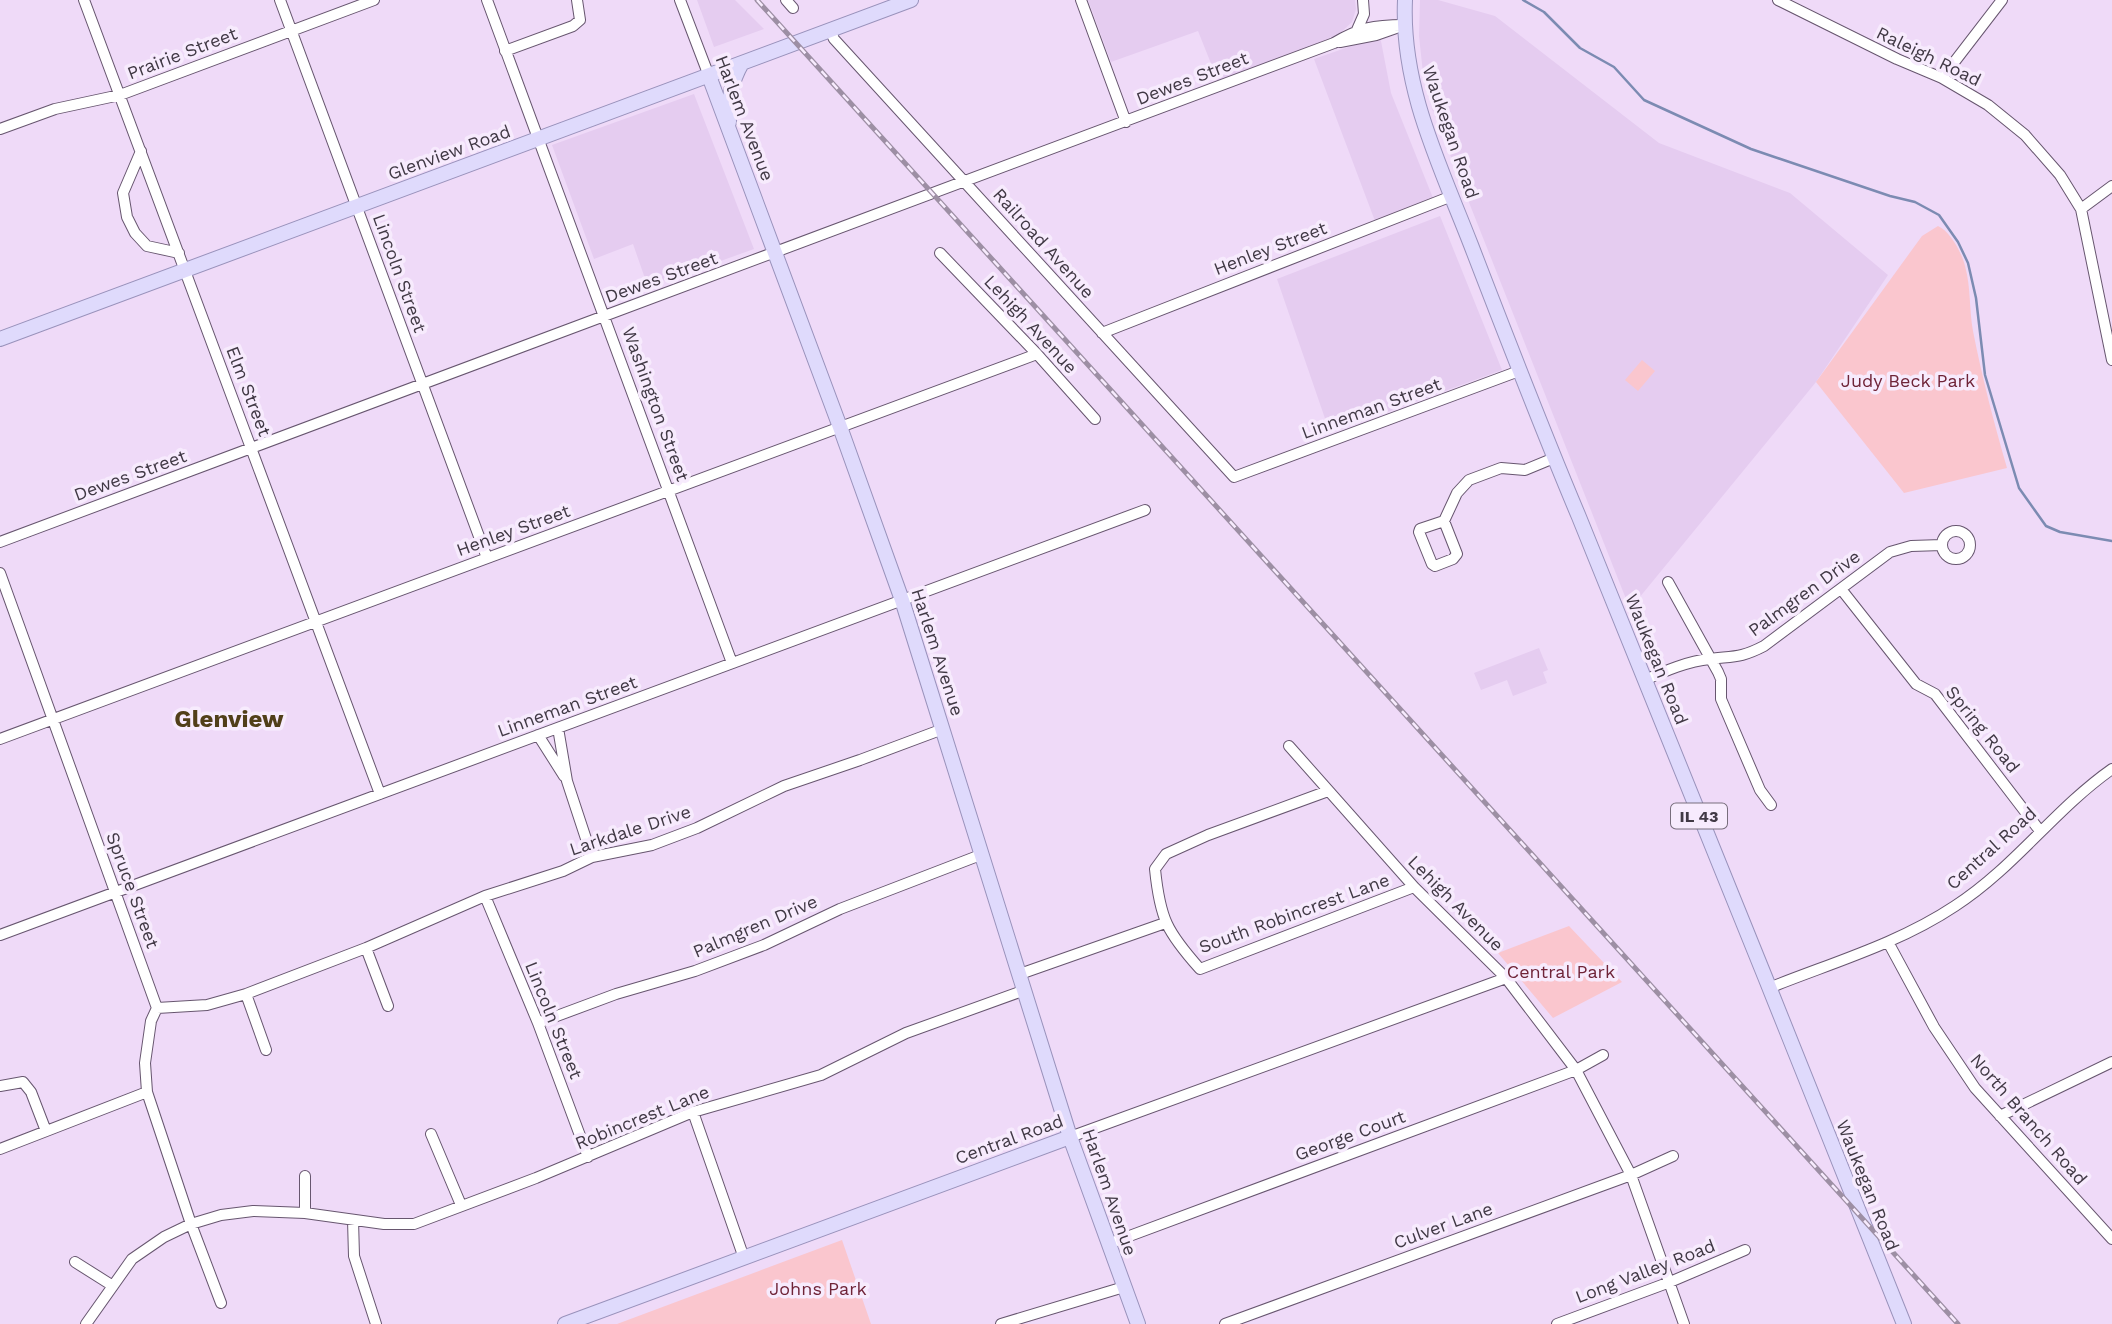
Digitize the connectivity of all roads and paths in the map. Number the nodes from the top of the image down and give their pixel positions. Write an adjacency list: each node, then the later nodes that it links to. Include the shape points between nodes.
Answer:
1 (84, 0): 23 (street, Elm Street)
2 (280, 0): 17 (street, Lincoln Street)
3 (374, 0): 17 (street, Prairie Street)
4 (486, 0): 19 (street, Washington Street)
5 (578, 0): 19 (street, via 580,20 573,26)
6 (680, 0): 21 (street, Harlem Avenue)
7 (911, 0): 13 (main road, Glenview Road)
8 (1081, 0): 24 (street)
9 (1363, 0): 16 (street, via 1364,14)
10 (1405, 0): 14 (main road, Waukegan Road / IL 43)
11 (1778, 0): 22 (street, Raleigh Road)
12 (2002, 0): 22 (street)
13 (885, 5): 15 (main road, Glenview Road)
14 (1404, 24): 16 (street, Dewes Street); 18 (street, Dewes Street); 31 (main road, Waukegan Road / IL 43, via 1411,83)
15 (830, 30): 20 (main road, Glenview Road); 29 (street, Railroad Avenue, via 834,40)
16 (1357, 30): 18 (street, Dewes Street)
17 (292, 31): 23 (street, Prairie Street); 32 (street, Lincoln Street)
18 (1334, 43): 24 (street, Dewes Street)
19 (505, 51): 27 (street, Washington Street)
20 (742, 63): 21 (main road, Glenview Road); 26 (main road, via 733,78)
21 (709, 76): 26 (main road, Harlem Avenue); 27 (main road, Glenview Road)
22 (1942, 78): 33 (street, Raleigh Road, via 1988,105 2025,135)
23 (120, 96): 25 (street, Prairie Street, via 55,109); 28 (street, Elm Street)
24 (1126, 122): 29 (street, Dewes Street)
25 (0, 129)
26 (729, 130): 35 (main road, Harlem Avenue)
27 (538, 140): 32 (main road, Glenview Road); 38 (street, Washington Street)
28 (141, 151): 34 (street, Elm Street); 34 (street, via 123,193 127,217 147,246)
29 (965, 182): 35 (street, Dewes Street); 39 (street, Railroad Avenue)
30 (2112, 186): 33 (street)
31 (1452, 196): 39 (street, Henley Street); 43 (main road, Waukegan Road / IL 43)
32 (357, 206): 37 (main road, Glenview Road); 44 (street, Lincoln Street)
33 (2081, 209): 42 (street, Raleigh Road)
34 (179, 253): 37 (street, Elm Street)
35 (775, 253): 38 (street, Dewes Street); 46 (main road, Harlem Avenue)
36 (940, 253): 41 (street, Lehigh Avenue)
37 (185, 270): 40 (main road, Glenview Road); 47 (street, Elm Street)
38 (605, 317): 44 (street, Dewes Street); 50 (street, Washington Street)
39 (1102, 333): 49 (street, Railroad Avenue)
40 (0, 339)
41 (1037, 354): 45 (street, Lehigh Avenue); 46 (street, Henley Street)
42 (2112, 360)
43 (1519, 371): 48 (main road, Waukegan Road / IL 43); 49 (street, Linneman Street)
44 (422, 385): 47 (street, Dewes Street); 55 (street, Lincoln Street)
45 (1095, 419)
46 (840, 427): 50 (street, Henley Street); 59 (main road, Harlem Avenue)
47 (252, 448): 53 (street, Dewes Street); 60 (street, Elm Street)
48 (1554, 458): 52 (street, via 1525,470 1502,468 1469,480); 63 (main road, Waukegan Road / IL 43)
49 (1234, 477)
50 (668, 491): 55 (street, Henley Street); 62 (street, Washington Street)
51 (1145, 510): 59 (street, Linneman Street)
52 (1444, 521)
53 (0, 542)
54 (1942, 545): 58 (street, Palmgren Drive, via 1890,552)
55 (487, 558): 60 (street, Henley Street)
56 (0, 573): 64 (street, Spruce Street)
57 (1668, 582): 61 (street)
58 (1841, 589): 61 (street, Palmgren Drive, via 1749,654); 75 (street, Spring Road, via 1916,684 1935,694)
59 (902, 600): 62 (street, Linneman Street); 66 (main road, Harlem Avenue)
60 (315, 622): 64 (street, Henley Street); 73 (street, Elm Street)
61 (1709, 659): 63 (street, Palmgren Drive); 74 (street, via 1721,678 1721,699 1760,790)
62 (732, 663): 65 (street, Linneman Street)
63 (1645, 680): 87 (main road, Waukegan Road / IL 43)
64 (54, 719): 68 (street, Henley Street); 79 (street, Spruce Street)
65 (558, 728): 67 (street, Linneman Street); 71 (street)
66 (943, 729): 76 (main road, Harlem Avenue); 77 (street, Larkdale Drive, via 784,786 652,845)
67 (538, 735): 71 (street); 73 (street, Linneman Street)
68 (0, 739)
69 (1289, 746): 72 (street, Lehigh Avenue)
70 (2112, 769): 75 (street, Central Road)
71 (567, 781): 77 (street)
72 (1328, 791): 78 (street, Lehigh Avenue); 81 (street, via 1166,854 1156,869)
73 (380, 794): 79 (street, Linneman Street)
74 (1771, 805)
75 (2040, 831): 83 (street, Central Road, via 1963,901)
76 (983, 854): 85 (main road, Harlem Avenue); 92 (street, Palmgren Drive, via 840,909 764,945)
77 (592, 857): 80 (street, Larkdale Drive)
78 (1414, 887): 81 (street, South Robincrest Lane, via 1200,970); 86 (street, Lehigh Avenue)
79 (116, 892): 82 (street, Linneman Street); 91 (street, Spruce Street)
80 (485, 896): 84 (street, Larkdale Drive); 92 (street, Lincoln Street)
81 (1165, 923): 85 (street)
82 (0, 935)
83 (1888, 942): 87 (street, Central Road); 100 (street, North Branch Road, via 1950,1054)
84 (366, 948): 89 (street, Larkdale Drive); 90 (street)
85 (1020, 974): 88 (main road, Harlem Avenue)
86 (1506, 978): 96 (street, Lehigh Avenue); 103 (street, Central Road)
87 (1769, 988): 130 (main road, Waukegan Road / IL 43)
88 (1025, 990): 99 (street, Robincrest Lane, via 906,1033 821,1074); 103 (main road, Harlem Avenue)
89 (246, 994): 91 (street, Larkdale Drive, via 207,1005); 93 (street)
90 (388, 1006)
91 (157, 1008): 98 (street, via 147,1044)
92 (538, 1023): 106 (street, Lincoln Street)
93 (266, 1051)
94 (1603, 1055): 96 (street, George Court)
95 (2112, 1062): 100 (street)
96 (1576, 1070): 107 (street, Lehigh Avenue); 114 (street, George Court)
97 (0, 1086): 101 (street, via 23,1082)
98 (147, 1092): 101 (street); 112 (street)
99 (693, 1112): 106 (street, Robincrest Lane); 116 (street)
100 (2000, 1116): 113 (street, North Branch Road)
101 (46, 1131): 104 (street)
102 (431, 1134): 109 (street)
103 (1070, 1137): 114 (main road, Harlem Avenue); 116 (main road, Central Road)
104 (0, 1149)
105 (1673, 1156): 107 (street, Culver Lane)
106 (589, 1157): 109 (street, Robincrest Lane)
107 (1631, 1175): 118 (street, Lehigh Avenue); 127 (street, Culver Lane)
108 (305, 1176): 110 (street)
109 (461, 1205): 111 (street, Robincrest Lane, via 414,1224)
110 (305, 1213): 111 (street, Robincrest Lane); 112 (street, Robincrest Lane, via 253,1211)
111 (354, 1220): 123 (street, via 354,1256)
112 (191, 1224): 119 (street, Robincrest Lane, via 132,1259); 121 (street)
113 (2112, 1239)
114 (1108, 1244): 120 (main road, Harlem Avenue)
115 (1745, 1250): 118 (street, Long Valley Road)
116 (744, 1258): 124 (main road, Central Road)
117 (75, 1262): 119 (street)
118 (1671, 1282): 128 (street, Long Valley Road); 129 (street, Lehigh Avenue)
119 (113, 1286): 122 (street, Robincrest Lane)
120 (1124, 1287): 125 (street); 126 (main road, Harlem Avenue)
121 (221, 1303)
122 (86, 1324)
123 (376, 1324)
124 (565, 1324)
125 (1001, 1324)
126 (1138, 1324)
127 (1224, 1324)
128 (1557, 1324)
129 (1684, 1324)
130 (1904, 1324)

